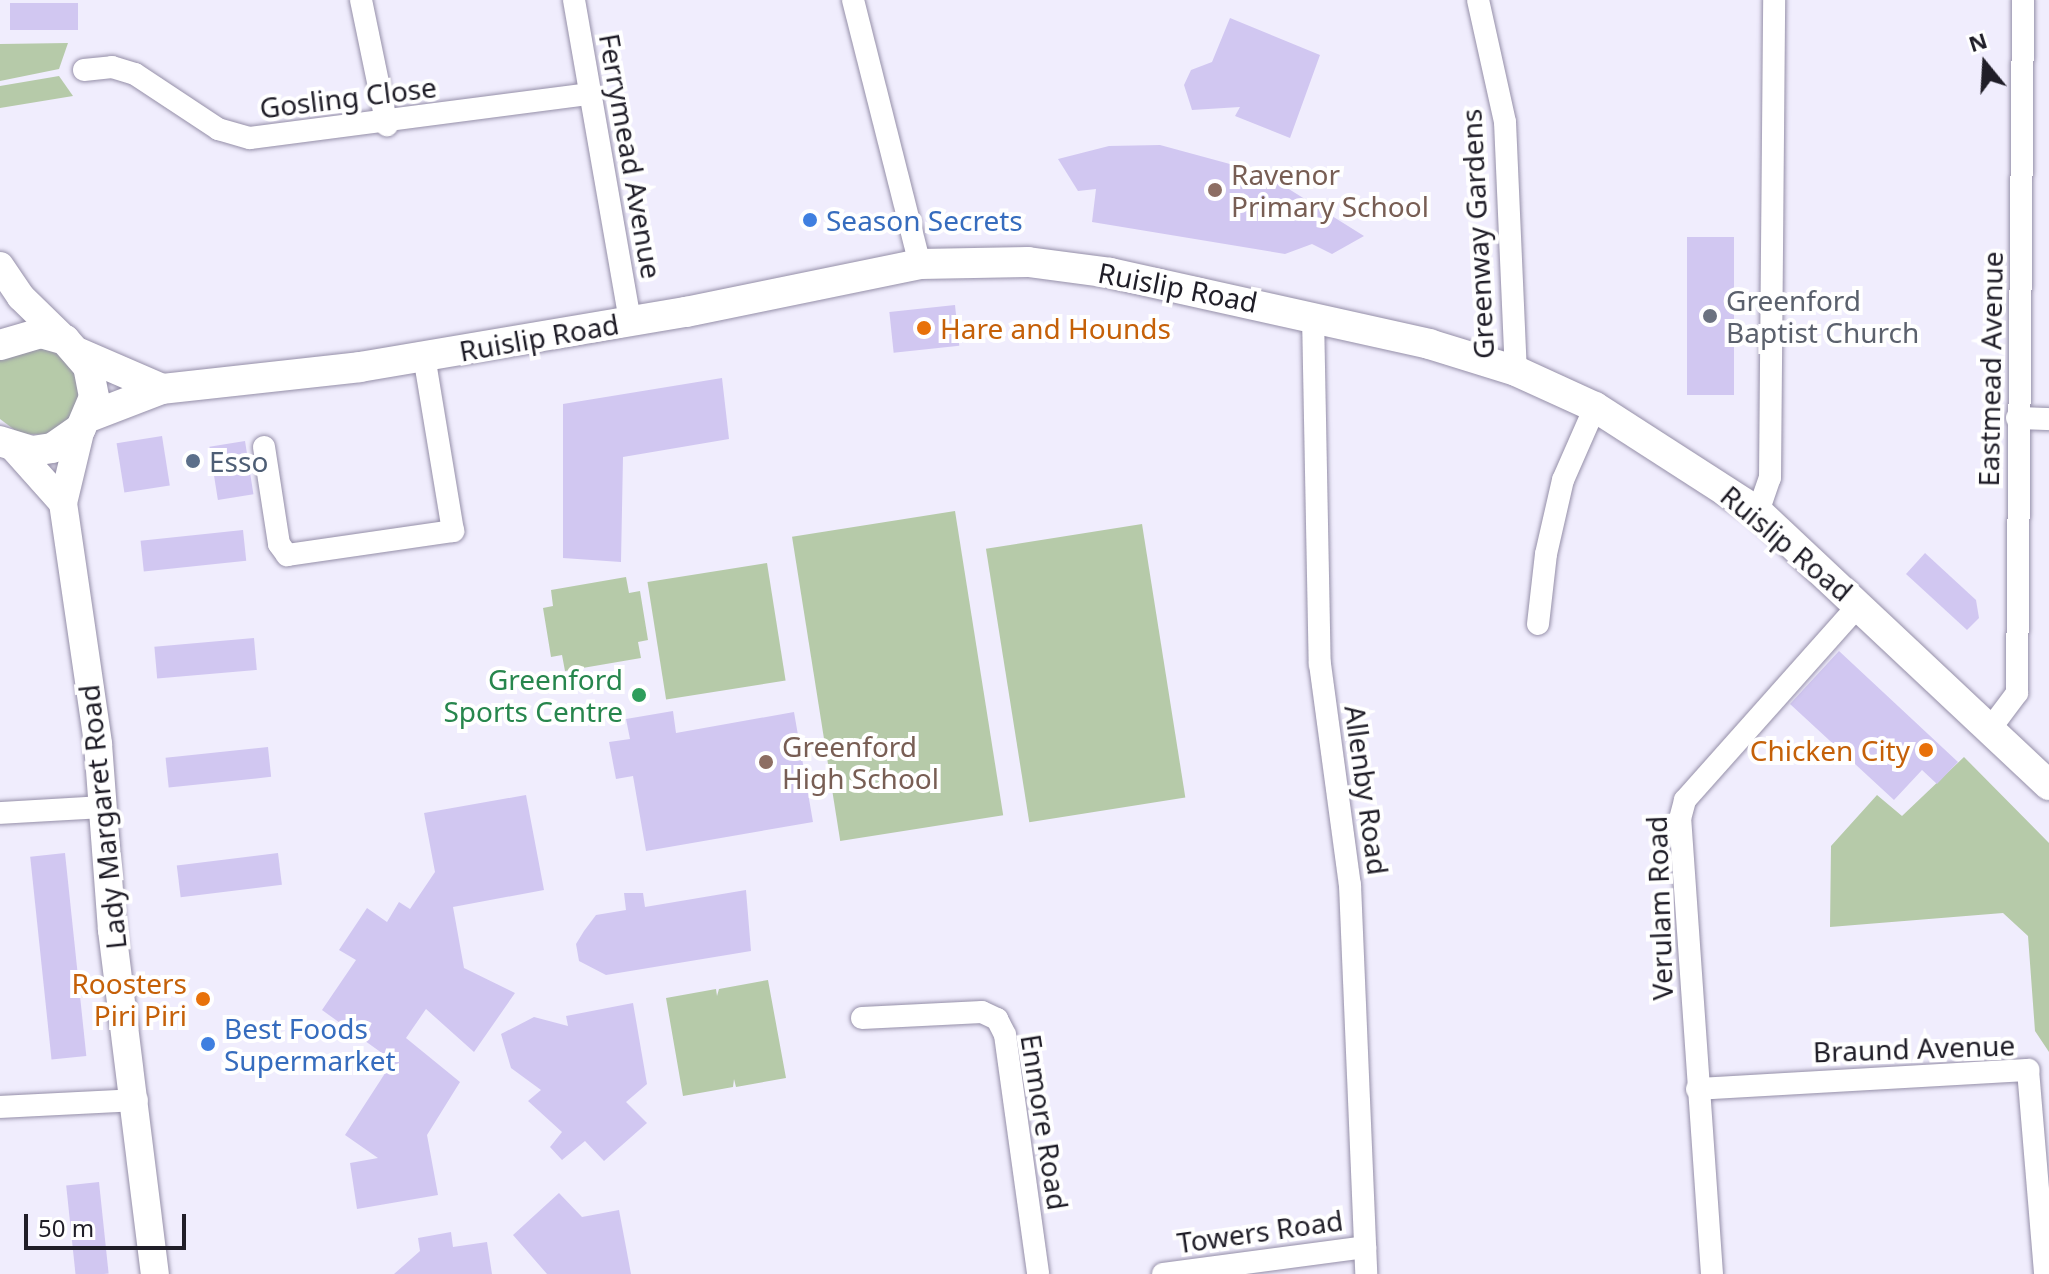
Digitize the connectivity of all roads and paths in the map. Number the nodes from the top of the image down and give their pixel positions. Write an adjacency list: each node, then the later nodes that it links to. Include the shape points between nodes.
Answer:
1 (361, 0): 9 (street)
2 (574, 0): 8 (street, Ferrymead Avenue)
3 (853, 0): 10 (street)
4 (1478, 0): 17 (street, Greenway Gardens, via 1505,122)
5 (1774, 0): 26 (street, via 1770,478)
6 (2023, 0): 20 (street, Eastmead Avenue)
7 (84, 70): 9 (street, Gosling Close, via 112,67 135,74 218,129 250,138)
8 (590, 94): 9 (street, Gosling Close); 13 (street, Ferrymead Avenue)
9 (387, 125)
10 (920, 264): 12 (main road, Ruislip Road, via 1064,265); 13 (main road, Ruislip Road)
11 (0, 268): 15 (street)
12 (1313, 315): 17 (main road, Ruislip Road); 37 (street, Allenby Road, via 1320,664 1349,874)
13 (630, 321): 16 (main road, Ruislip Road)
14 (0, 345): 15 (main road, via 41,333)
15 (72, 346): 18 (main road); 22 (main road, via 93,381)
16 (424, 356): 18 (main road, Ruislip Road); 24 (street, via 453,531 287,555 279,544)
17 (1516, 371): 19 (main road, Ruislip Road)
18 (162, 389): 22 (main road, Ruislip Road)
19 (1595, 407): 26 (main road, Ruislip Road); 28 (street, via 1563,480)
20 (2017, 418): 21 (street); 29 (street, Eastmead Avenue, via 2017,693)
21 (2049, 419)
22 (85, 423): 23 (main road, Ruislip Road, via 52,448); 25 (street, Lady Margaret Road)
23 (6, 444): 25 (street)
24 (264, 447)
25 (63, 503): 31 (street, Lady Margaret Road)
26 (1758, 512): 27 (main road, Ruislip Road)
27 (1859, 605): 29 (main road, Ruislip Road); 34 (street, Verulam Road, via 1685,800 1680,819)
28 (1538, 624)
29 (1990, 729): 30 (main road, Ruislip Road)
30 (2049, 785)
31 (105, 807): 32 (street); 35 (street, Lady Margaret Road, via 112,930)
32 (0, 813)
33 (862, 1018): 39 (street, Enmore Road, via 982,1012 997,1019 1005,1035)
34 (1697, 1089): 42 (street, Verulam Road); 43 (street, Braund Avenue, via 2028,1070)
35 (137, 1100): 36 (street); 38 (street, Lady Margaret Road)
36 (0, 1107)
37 (1365, 1247): 40 (street, Towers Road); 41 (street, Allenby Road)
38 (155, 1274)
39 (1038, 1274)
40 (1163, 1274)
41 (1366, 1274)
42 (1712, 1274)
43 (2045, 1274)

